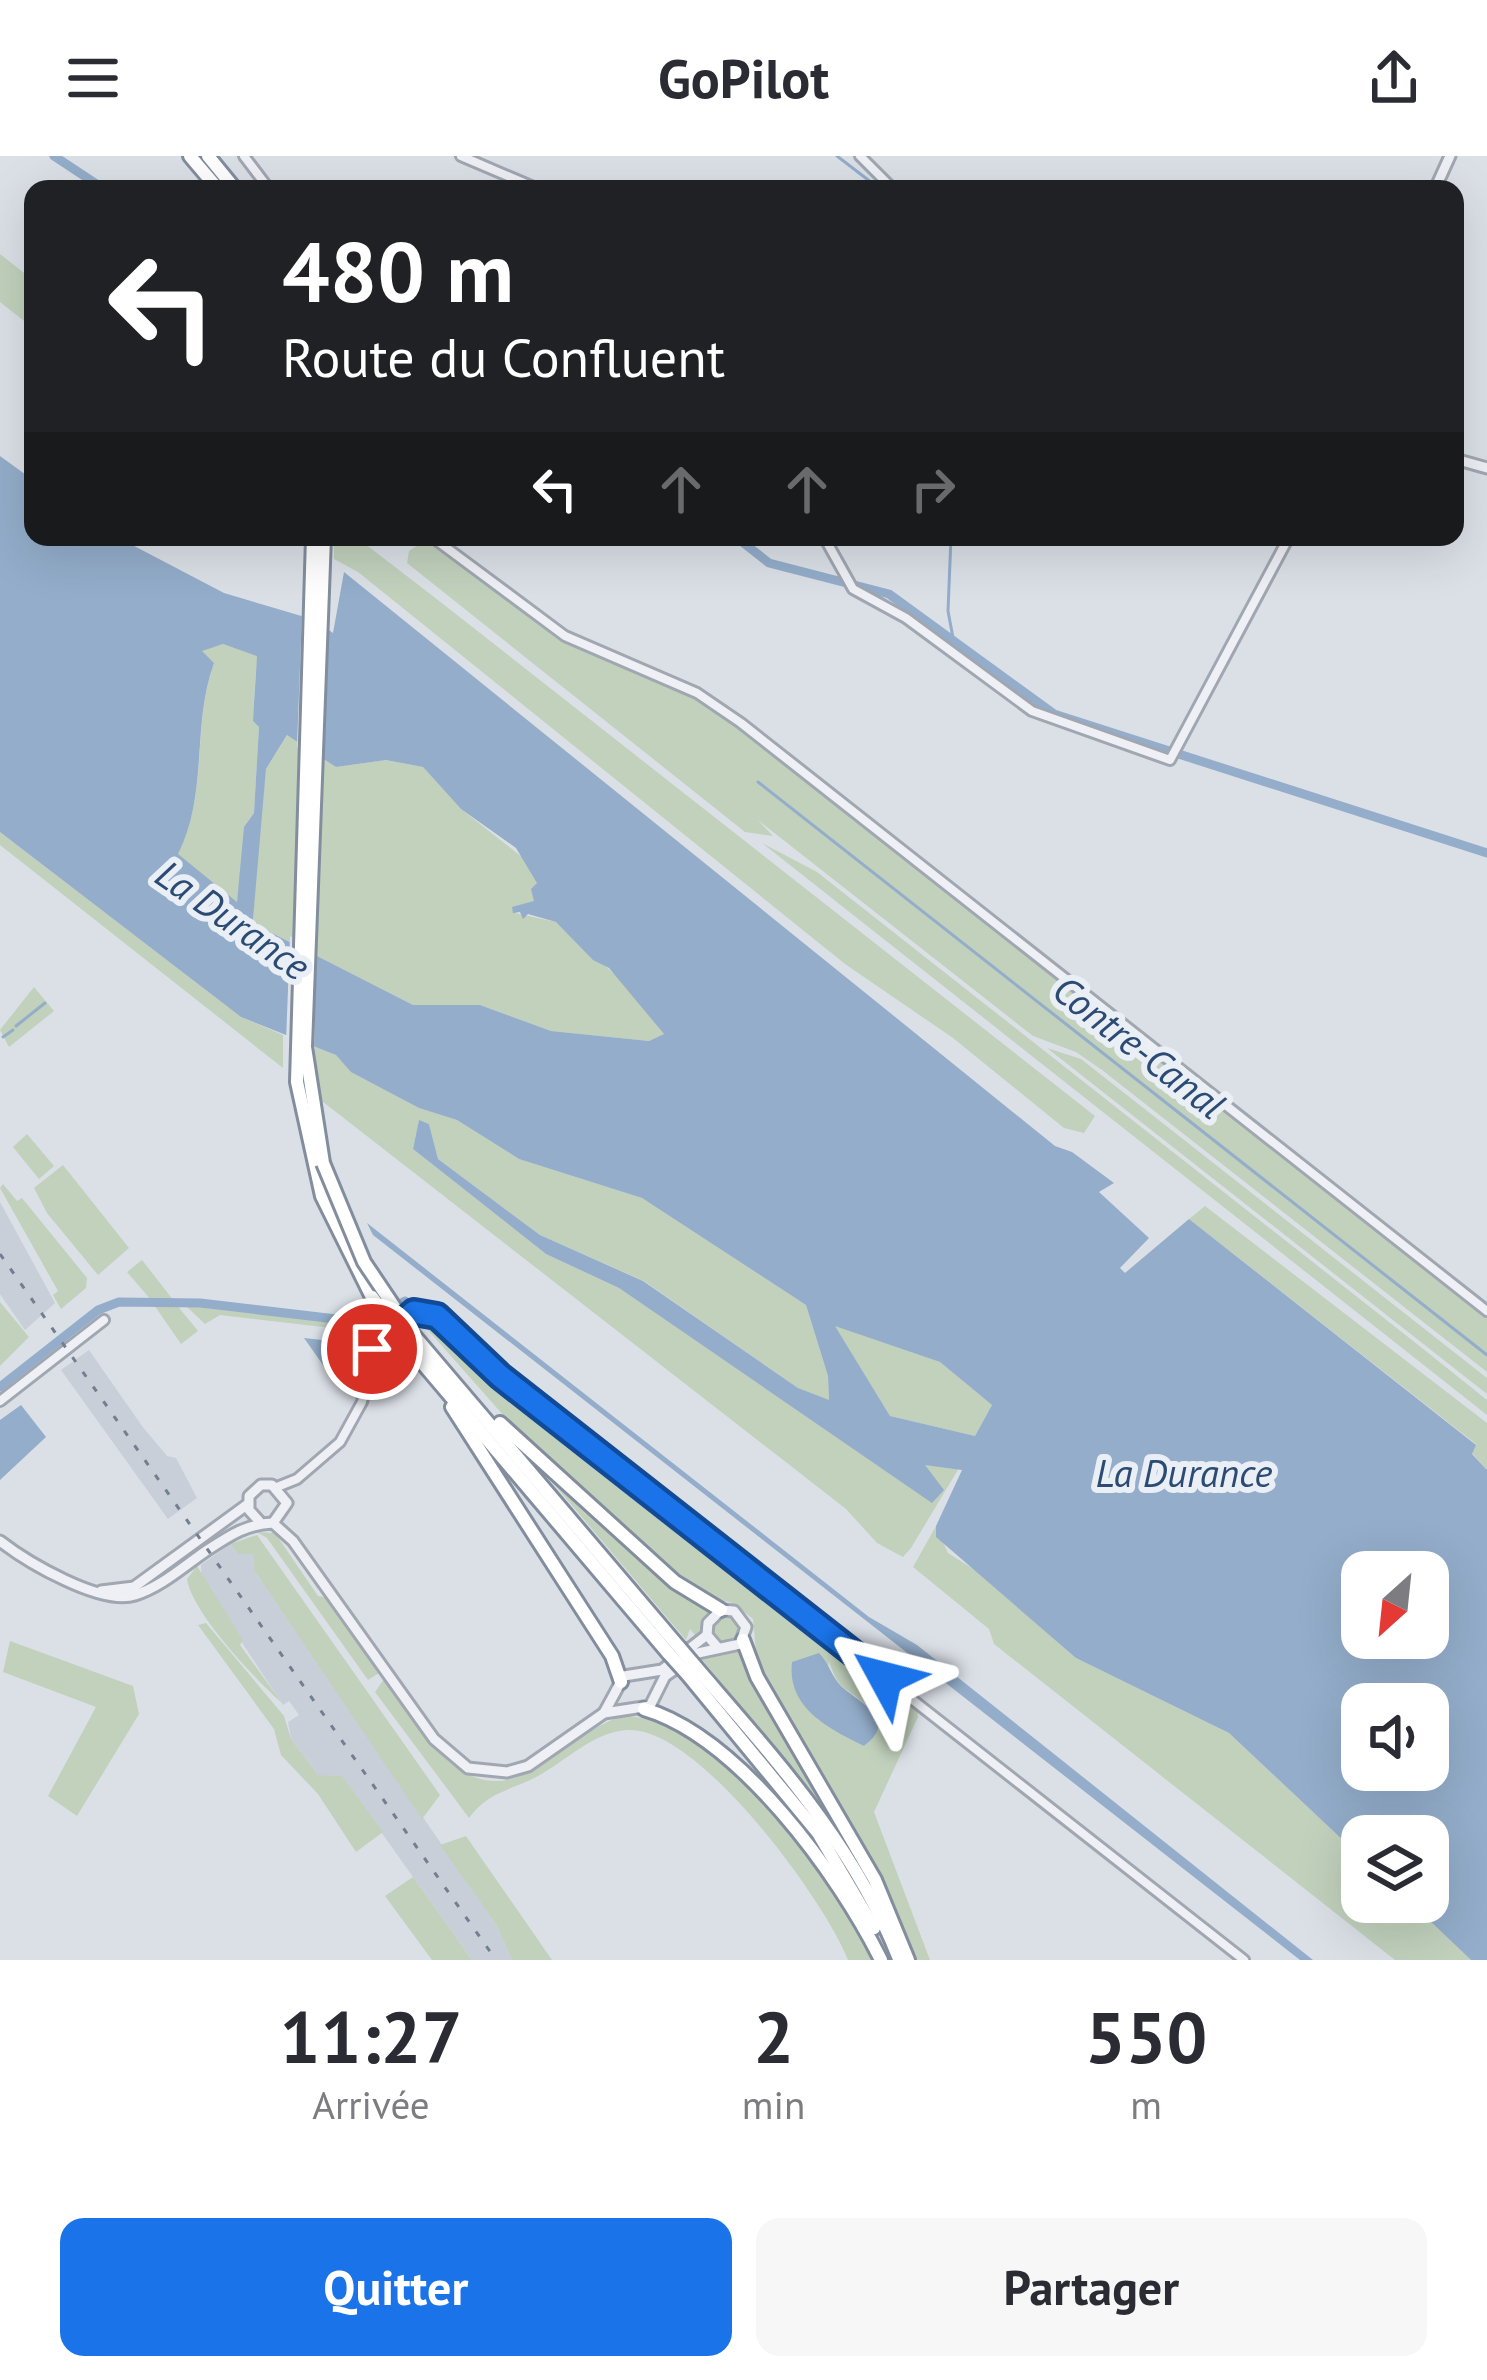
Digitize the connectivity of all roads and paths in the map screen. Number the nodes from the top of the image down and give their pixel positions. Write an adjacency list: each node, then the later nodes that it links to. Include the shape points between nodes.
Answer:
1 (190, 156): 6 (highway)
2 (208, 156): 7 (highway)
3 (244, 156): 8 (street)
4 (461, 156): 9 (street)
5 (861, 156): 10 (street)
6 (210, 180)
7 (228, 180)
8 (262, 180)
9 (517, 180)
10 (884, 180)
11 (313, 546): 18 (highway, bridge, via 297,1082 311,1158 338,1235)
12 (323, 546): 18 (highway, bridge, via 308,1075 332,1192)
13 (444, 546): 16 (street, via 565,636 697,693 741,723)
14 (828, 546): 15 (street, via 846,581 1049,721 1174,756)
15 (1284, 546)
16 (1487, 1311)
17 (104, 1320): 21 (street)
18 (407, 1335): 19 (highway); 20 (highway)
19 (426, 1366): 34 (highway); 38 (highway, via 603,1642)
20 (470, 1400): 30 (highway, via 675,1582); 34 (highway)
21 (0, 1401)
22 (297, 1479): 23 (street); 25 (street); 44 (street, via 352,1426 375,1343 414,1312 437,1316 500,1376)
23 (277, 1486): 24 (street, via 256,1488); 25 (street)
24 (248, 1504): 26 (street); 29 (street, via 134,1587)
25 (286, 1508): 26 (street); 28 (street)
26 (267, 1523): 28 (street); 29 (street, via 231,1534 135,1595 112,1598)
27 (0, 1540): 29 (street)
28 (293, 1541): 41 (street, via 434,1739 468,1768 528,1766)
29 (86, 1588)
30 (721, 1610): 31 (street, via 710,1617); 32 (street, via 740,1615)
31 (707, 1635): 33 (street); 36 (street)
32 (743, 1640): 33 (street); 43 (highway, via 875,1880)
33 (718, 1648): 37 (street, via 698,1653)
34 (674, 1650): 35 (highway, bridge)
35 (692, 1670): 42 (highway, via 818,1833 863,1903); 43 (highway, via 828,1826)
36 (649, 1673): 37 (street); 38 (street, via 630,1672)
37 (658, 1685): 40 (street)
38 (620, 1686): 39 (street); 41 (street)
39 (626, 1706): 40 (street); 41 (street)
40 (644, 1709): 42 (highway, via 682,1728 783,1814 841,1887)
41 (604, 1713)
42 (884, 1960)
43 (904, 1960)
44 (1244, 1960)

